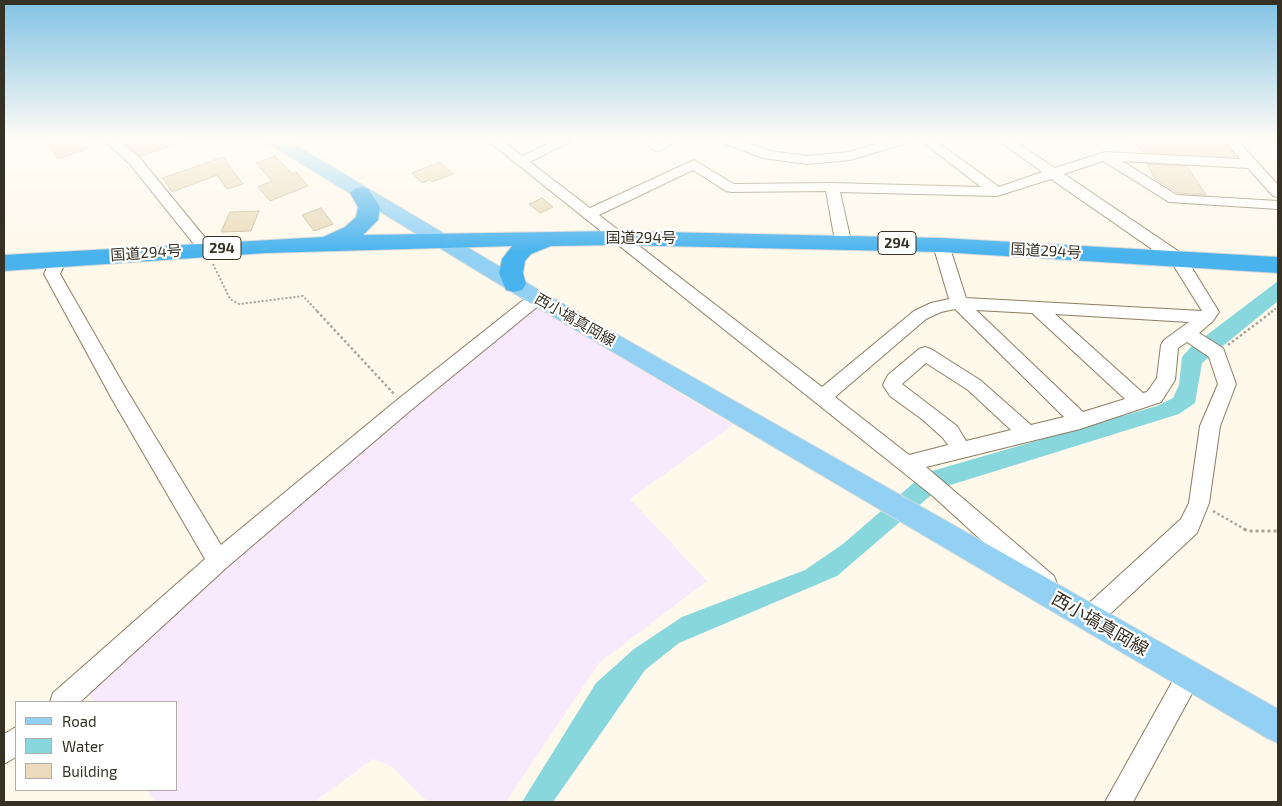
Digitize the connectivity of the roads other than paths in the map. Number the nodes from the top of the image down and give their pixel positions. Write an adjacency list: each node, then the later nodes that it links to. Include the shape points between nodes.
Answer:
1 (148, 178): 23 (street)
2 (336, 178): 13 (main road, 西小塙真岡線)
3 (540, 178): 16 (street)
4 (666, 178): 16 (street)
5 (715, 178): 11 (street, via 731,188)
6 (978, 178): 12 (street)
7 (1041, 178): 12 (street)
8 (1057, 178): 25 (street)
9 (1140, 178): 15 (street, via 1174,199)
10 (1264, 178): 14 (street)
11 (832, 186): 12 (street); 20 (street)
12 (998, 192)
13 (361, 193): 19 (main road, 西小塙真岡線); 21 (highway, via 369,207 367,220 353,232)
14 (1278, 193)
15 (1278, 205)
16 (588, 215): 18 (street)
17 (549, 238): 18 (highway, 国道294号 / 294); 19 (highway, 国道294号 / 294); 28 (highway, via 523,249 514,259 511,273)
18 (616, 238): 20 (highway, 国道294号 / 294); 34 (street)
19 (440, 240): 21 (highway, 国道294号 / 294); 28 (main road, 西小塙真岡線)
20 (842, 241): 22 (highway, 国道294号 / 294)
21 (319, 245): 23 (highway, 国道294号 / 294)
22 (941, 245): 25 (highway, 国道294号 / 294); 30 (street)
23 (206, 249): 24 (highway, 国道294号 / 294)
24 (59, 259): 26 (highway, 国道294号 / 294); 41 (street, via 52,274)
25 (1178, 259): 27 (highway, 国道294号 / 294); 32 (street, via 1211,312)
26 (4, 263)
27 (1278, 265)
28 (514, 284): 29 (main road, 西小塙真岡線)
29 (537, 298): 41 (street); 42 (main road, 西小塙真岡線)
30 (959, 303): 31 (street); 34 (street, via 937,307 920,315); 36 (street)
31 (1035, 306): 32 (street); 35 (street)
32 (1207, 317): 33 (street)
33 (1187, 334): 35 (street, via 1170,345 1166,380 1154,396); 42 (street, via 1217,353 1227,384 1210,426 1198,502 1189,526)
34 (821, 398): 39 (street)
35 (1140, 402): 36 (street)
36 (1080, 421): 37 (street)
37 (1027, 433): 38 (street); 38 (street, via 974,385 925,354 894,380 892,386 950,432)
38 (962, 451): 39 (street)
39 (906, 464): 40 (street)
40 (940, 491): 42 (street)
41 (218, 561): 44 (street)
42 (1089, 618): 43 (main road, 西小塙真岡線)
43 (1190, 674): 45 (main road, 西小塙真岡線); 48 (street)
44 (63, 701)
45 (1278, 727)
46 (15, 741): 47 (street)
47 (4, 751)
48 (1118, 802)

